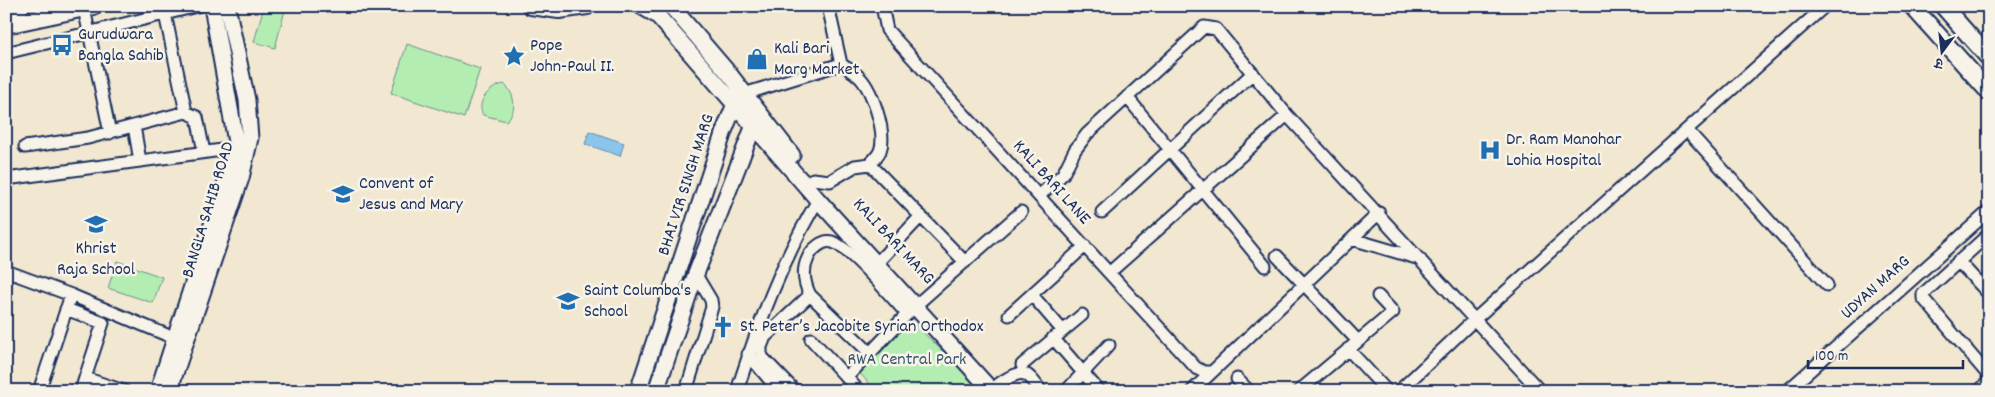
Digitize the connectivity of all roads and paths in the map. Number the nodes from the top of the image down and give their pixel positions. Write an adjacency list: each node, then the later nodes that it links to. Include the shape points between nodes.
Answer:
1 (21, 6): 15 (main road)
2 (197, 6): 16 (street)
3 (212, 6): 33 (street, BANGLA SAHIB ROAD)
4 (227, 6): 95 (street, BANGLA SAHIB ROAD, via 247,100 250,138 241,178)
5 (531, 6): 6 (main road, via 559,10)
6 (588, 6)
7 (642, 6): 24 (street, BHAI VIR SINGH MARG, via 658,16)
8 (671, 6): 24 (street)
9 (828, 6): 21 (street)
10 (882, 6): 41 (street, KALI BARI LANE, via 887,30)
11 (1825, 6): 30 (street)
12 (1912, 6): 23 (main road)
13 (1943, 6): 20 (main road)
14 (89, 7): 17 (main road); 18 (street)
15 (6, 9)
16 (166, 14): 18 (street); 26 (street)
17 (6, 25)
18 (89, 33): 19 (street); 31 (street)
19 (6, 53)
20 (1989, 58)
21 (841, 64): 24 (street); 37 (street, via 859,76 878,113 882,132 880,151)
22 (1252, 74): 25 (street, via 1216,29 1204,27); 27 (street); 34 (street)
23 (1989, 92)
24 (740, 96): 28 (street, KALI BARI MARG); 96 (street, BHAI VIR SINGH MARG)
25 (1128, 96): 34 (street); 41 (street, via 1087,134 1063,174)
26 (186, 112): 29 (street); 35 (street, via 197,118)
27 (1287, 115): 40 (street); 45 (street)
28 (756, 120): 39 (street, KALI BARI MARG); 59 (street, BHAI VIR SINGH MARG)
29 (134, 126): 31 (street); 36 (street)
30 (1687, 130): 61 (street); 71 (street)
31 (110, 132): 32 (street)
32 (25, 147)
33 (237, 148): 35 (street); 73 (street, BANGLA SAHIB ROAD)
34 (1170, 150): 40 (street); 44 (street)
35 (204, 152): 36 (street)
36 (140, 161): 38 (street)
37 (870, 164): 39 (street, via 855,166 830,181); 46 (street)
38 (6, 179)
39 (808, 181): 42 (street, KALI BARI MARG); 52 (street, KALI BARI MARG)
40 (1203, 190): 56 (street); 58 (street)
41 (1039, 196): 50 (street, KALI BARI LANE)
42 (818, 200): 52 (street, KALI BARI MARG); 80 (street, via 798,233)
43 (1021, 212): 55 (street)
44 (1102, 212)
45 (1379, 213): 49 (street); 53 (street)
46 (921, 216): 52 (street); 55 (street)
47 (1987, 217): 111 (street, UDYAN MARG)
48 (1989, 234): 54 (street)
49 (1352, 239): 53 (street); 60 (street)
50 (1085, 246): 58 (street, KALI BARI LANE); 62 (street)
51 (1277, 256): 60 (street)
52 (879, 260): 67 (street, KALI BARI MARG)
53 (1421, 260): 71 (street)
54 (1958, 261): 63 (street); 84 (street, via 1925,291 1923,298)
55 (965, 262): 67 (street)
56 (1265, 266)
57 (6, 271): 64 (street)
58 (1109, 273): 82 (street, KALI BARI LANE, via 1196,368)
59 (696, 275): 97 (street, BHAI VIR SINGH MARG); 98 (street, via 711,300 712,308)
60 (1304, 284): 76 (street); 82 (street)
61 (1827, 285)
62 (1032, 294): 70 (street); 72 (street)
63 (1989, 294)
64 (71, 295): 68 (street); 73 (street)
65 (810, 295): 67 (street, via 804,284 808,257 822,242 831,241); 79 (street); 101 (street, via 765,337 761,347 762,356)
66 (1378, 296): 76 (street, via 1393,312)
67 (915, 307): 79 (street); 89 (street, KALI BARI MARG)
68 (66, 309): 86 (street, via 103,323); 91 (street)
69 (1082, 314): 72 (street)
70 (1009, 315)
71 (1475, 319): 109 (street); 110 (street)
72 (1063, 331): 74 (street)
73 (174, 338): 94 (street, BANGLA SAHIB ROAD)
74 (1053, 338): 81 (street); 83 (street)
75 (811, 339): 85 (street)
76 (1358, 341): 78 (street)
77 (1109, 346): 83 (street)
78 (1348, 349): 90 (street); 108 (street)
79 (870, 353): 85 (street)
80 (748, 354): 99 (street); 100 (street)
81 (1022, 365)
82 (1210, 372): 106 (street)
83 (1082, 373): 104 (street); 105 (street)
84 (1989, 376)
85 (848, 377): 102 (street)
86 (85, 378): 92 (street); 93 (street)
87 (1237, 379): 107 (street)
88 (1989, 382): 112 (street)
89 (995, 389): 103 (street, via 1022,374 1027,375)
90 (1387, 390)
91 (39, 391)
92 (81, 391)
93 (124, 391)
94 (158, 391)
95 (169, 391)
96 (638, 391)
97 (656, 391)
98 (686, 391)
99 (737, 391)
100 (779, 391)
101 (795, 391)
102 (859, 391)
103 (1041, 391)
104 (1066, 391)
105 (1099, 391)
106 (1192, 391)
107 (1249, 391)
108 (1299, 391)
109 (1399, 391)
110 (1540, 391)
111 (1787, 391)
112 (1979, 391)

